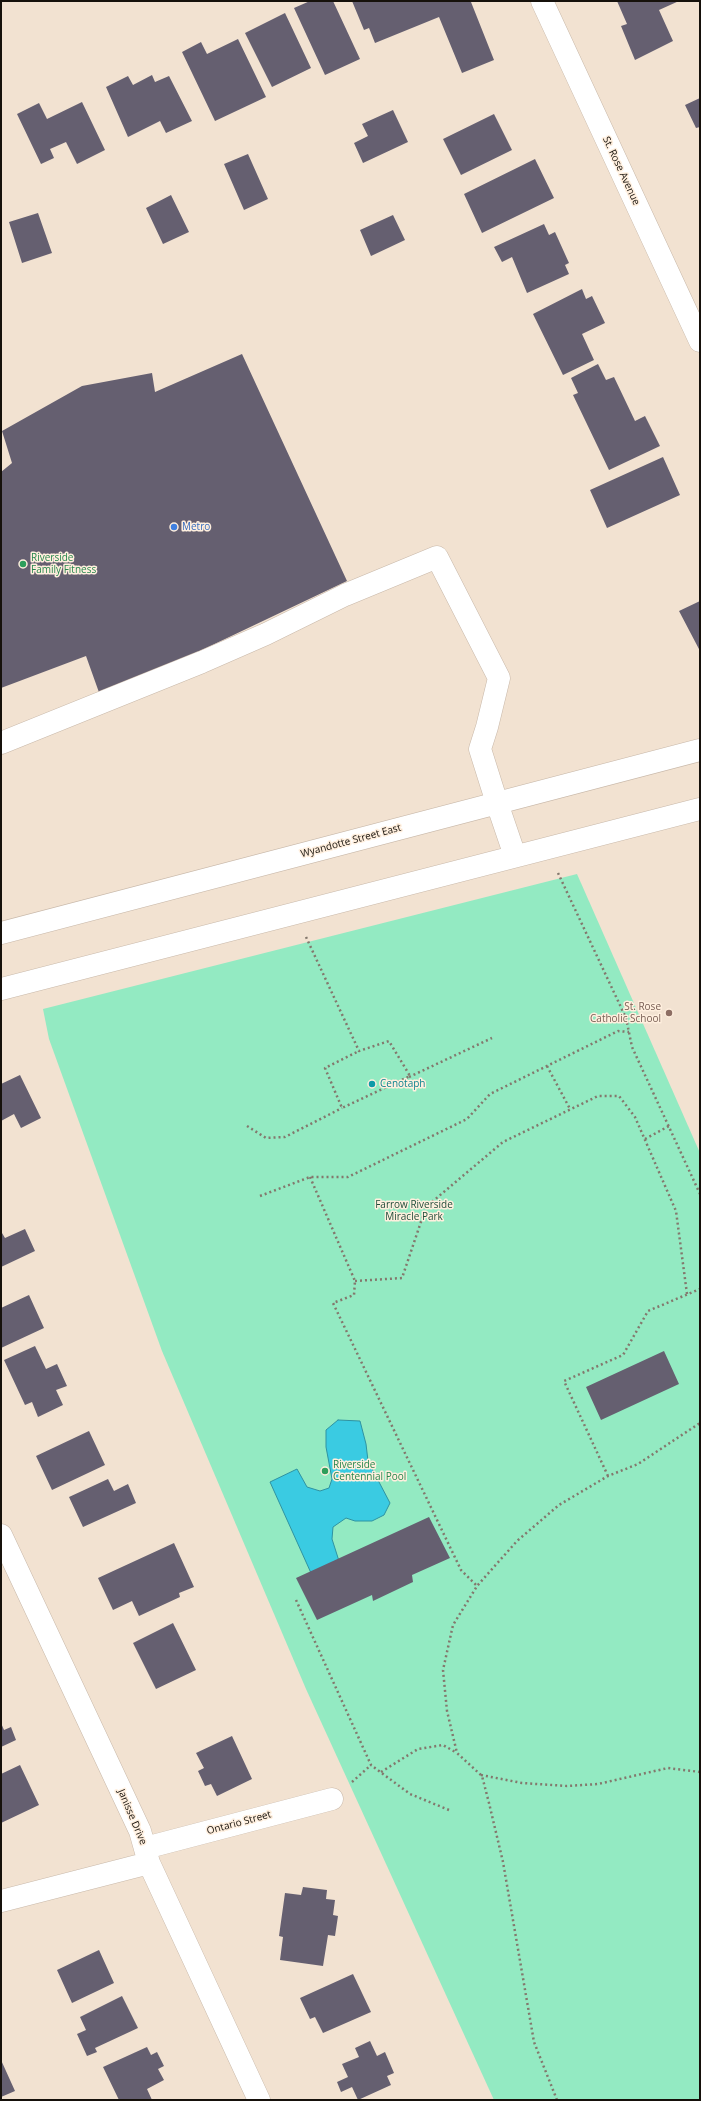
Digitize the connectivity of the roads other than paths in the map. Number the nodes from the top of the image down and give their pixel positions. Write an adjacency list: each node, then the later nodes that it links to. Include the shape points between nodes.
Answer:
1 (542, 1): 2 (main road, St. Rose Avenue)
2 (700, 341)
3 (1, 744): 5 (main road, via 202,662 345,595 438,557 499,678 480,749)
4 (700, 750): 5 (main road, Wyandotte Street East)
5 (497, 803): 7 (main road); 8 (main road, Wyandotte Street East)
6 (700, 809): 7 (main road)
7 (515, 856): 9 (main road)
8 (1, 933)
9 (1, 990)
10 (1, 1535): 12 (main road, Janisse Drive, via 140,1831)
11 (332, 1799): 12 (main road, Ontario Street)
12 (147, 1856): 13 (main road, Ontario Street); 14 (main road, Janisse Drive)
13 (1, 1901)
14 (259, 2100)

